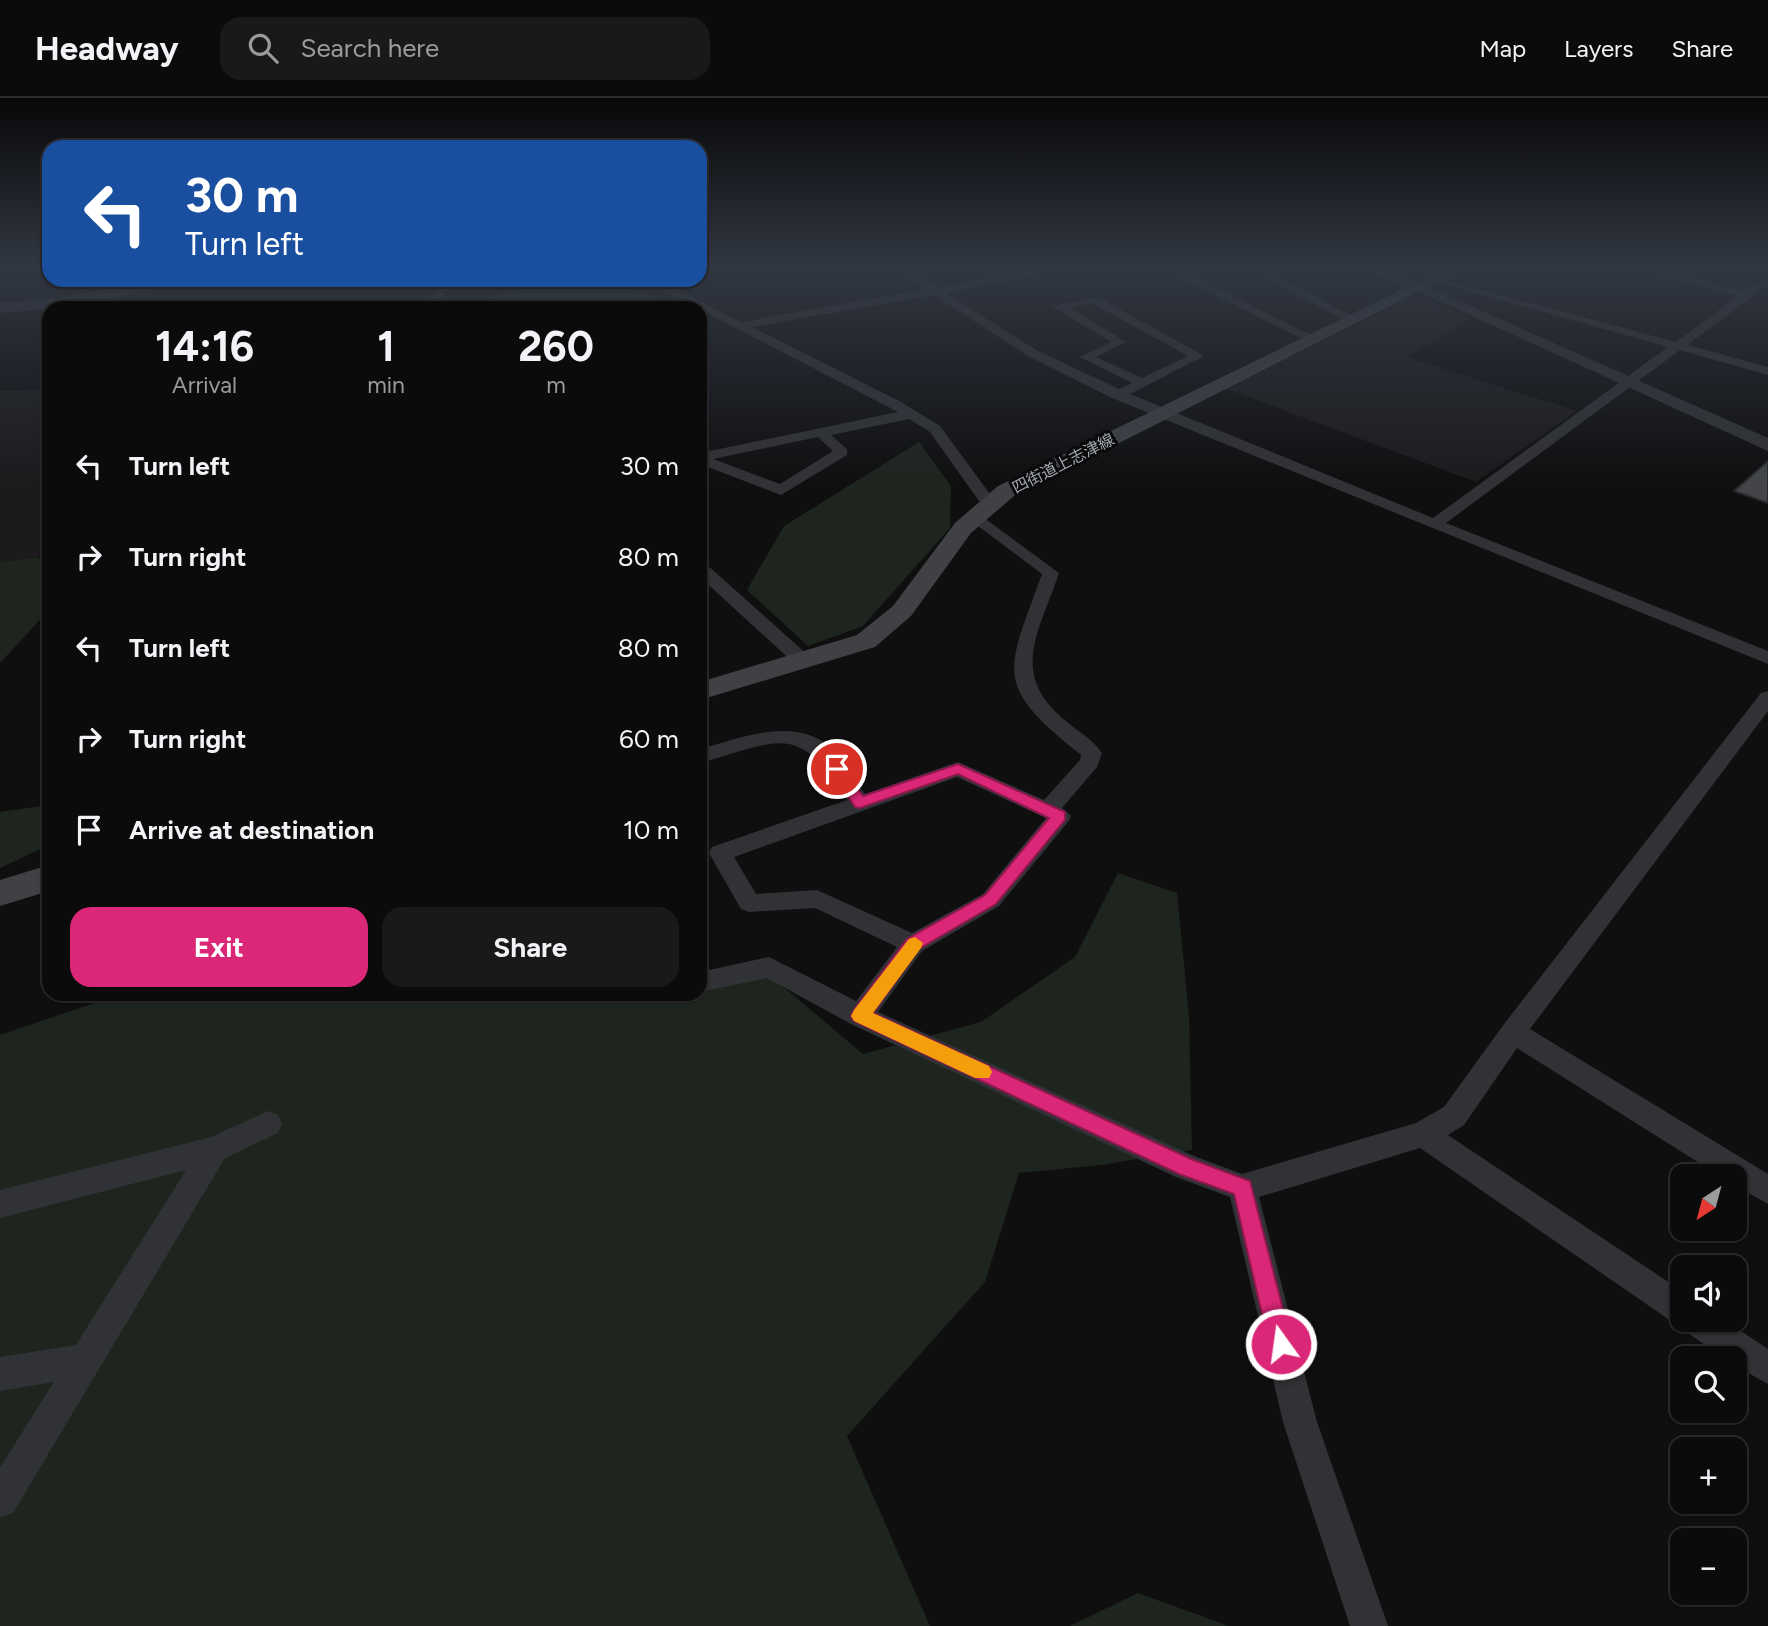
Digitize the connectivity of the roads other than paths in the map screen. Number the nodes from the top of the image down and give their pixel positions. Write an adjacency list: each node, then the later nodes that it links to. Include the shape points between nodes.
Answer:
1 (766, 340): 14 (street)
2 (1012, 340): 13 (street)
3 (1117, 340): 11 (street, via 1086,357)
4 (1171, 340): 11 (street, via 1198,355)
5 (1310, 340): 15 (main road, 四街道上志津線)
6 (1542, 340): 12 (street)
7 (1655, 340): 9 (street)
8 (1686, 340): 9 (street)
9 (1678, 346): 10 (street); 12 (street)
10 (1768, 371)
11 (1141, 382): 13 (street)
12 (1628, 382): 17 (street); 21 (street)
13 (1117, 394): 15 (street)
14 (911, 414): 16 (street); 20 (street, via 936,429)
15 (1161, 414): 20 (main road, 四街道上志津線, via 1006,491); 21 (street)
16 (820, 432): 18 (street); 19 (street, via 842,452 781,490)
17 (1768, 445)
18 (707, 456)
19 (707, 461)
20 (983, 511): 24 (main road, 四街道上志津線, via 963,528 888,625 866,641); 29 (street, via 1051,573 1024,650 1024,684 1049,719 1093,753)
21 (1436, 523): 23 (street)
22 (707, 574): 24 (street)
23 (1768, 657)
24 (803, 662): 25 (main road, 四街道上志津線)
25 (707, 689)
26 (1768, 697): 35 (street)
27 (707, 754): 28 (street, via 783,735 805,741 825,752)
28 (860, 803): 29 (street, via 958,769); 32 (street, via 720,853 749,902 817,899)
29 (1048, 810): 32 (street, via 1059,816 991,900)
30 (42, 880): 31 (main road)
31 (0, 893)
32 (913, 944): 34 (street)
33 (707, 980): 34 (street, via 769,967)
34 (860, 1016): 39 (street, via 1186,1167)
35 (1513, 1032): 37 (street, via 1454,1116); 40 (street)
36 (268, 1124): 38 (street)
37 (1423, 1134): 39 (street); 42 (street)
38 (215, 1149): 41 (street); 44 (street)
39 (1242, 1188): 48 (street, via 1300,1422)
40 (1768, 1190)
41 (0, 1204)
42 (1670, 1302)
43 (1714, 1332): 45 (street)
44 (86, 1360): 46 (street); 47 (street)
45 (1768, 1368)
46 (0, 1374)
47 (0, 1500)
48 (1369, 1626)

